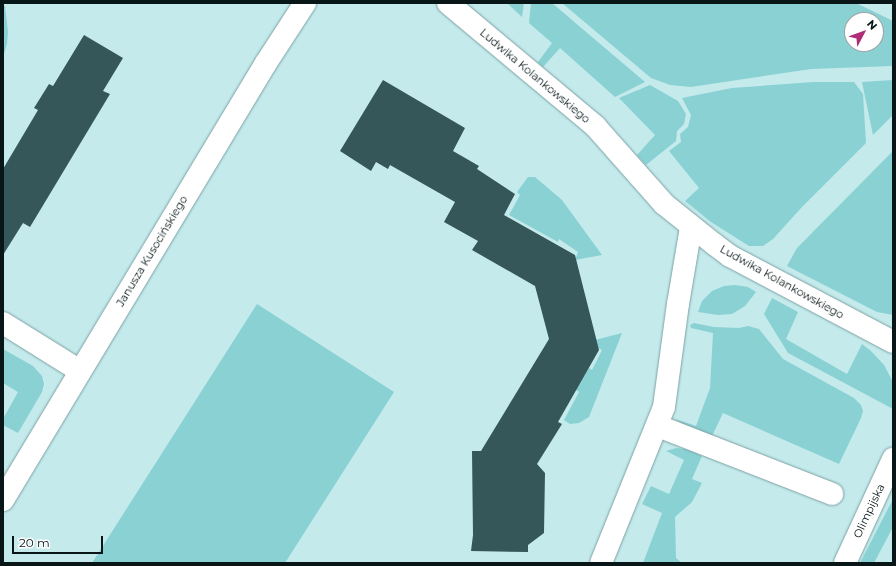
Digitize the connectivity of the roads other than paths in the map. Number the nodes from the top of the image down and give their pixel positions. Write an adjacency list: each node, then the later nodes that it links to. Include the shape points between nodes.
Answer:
1 (305, 3): 6 (street, Janusza Kusocińskiego)
2 (448, 3): 3 (street, Ludwika Kolankowskiego, via 595,126 664,204)
3 (691, 227): 5 (street, Ludwika Kolankowskiego, via 730,256); 7 (street, via 667,394)
4 (3, 323): 6 (street)
5 (893, 342)
6 (80, 371): 10 (street, Janusza Kusocińskiego)
7 (658, 426): 9 (street); 11 (street)
8 (893, 459): 12 (street, Olimpijska)
9 (832, 494)
10 (3, 500)
11 (601, 563)
12 (845, 563)

